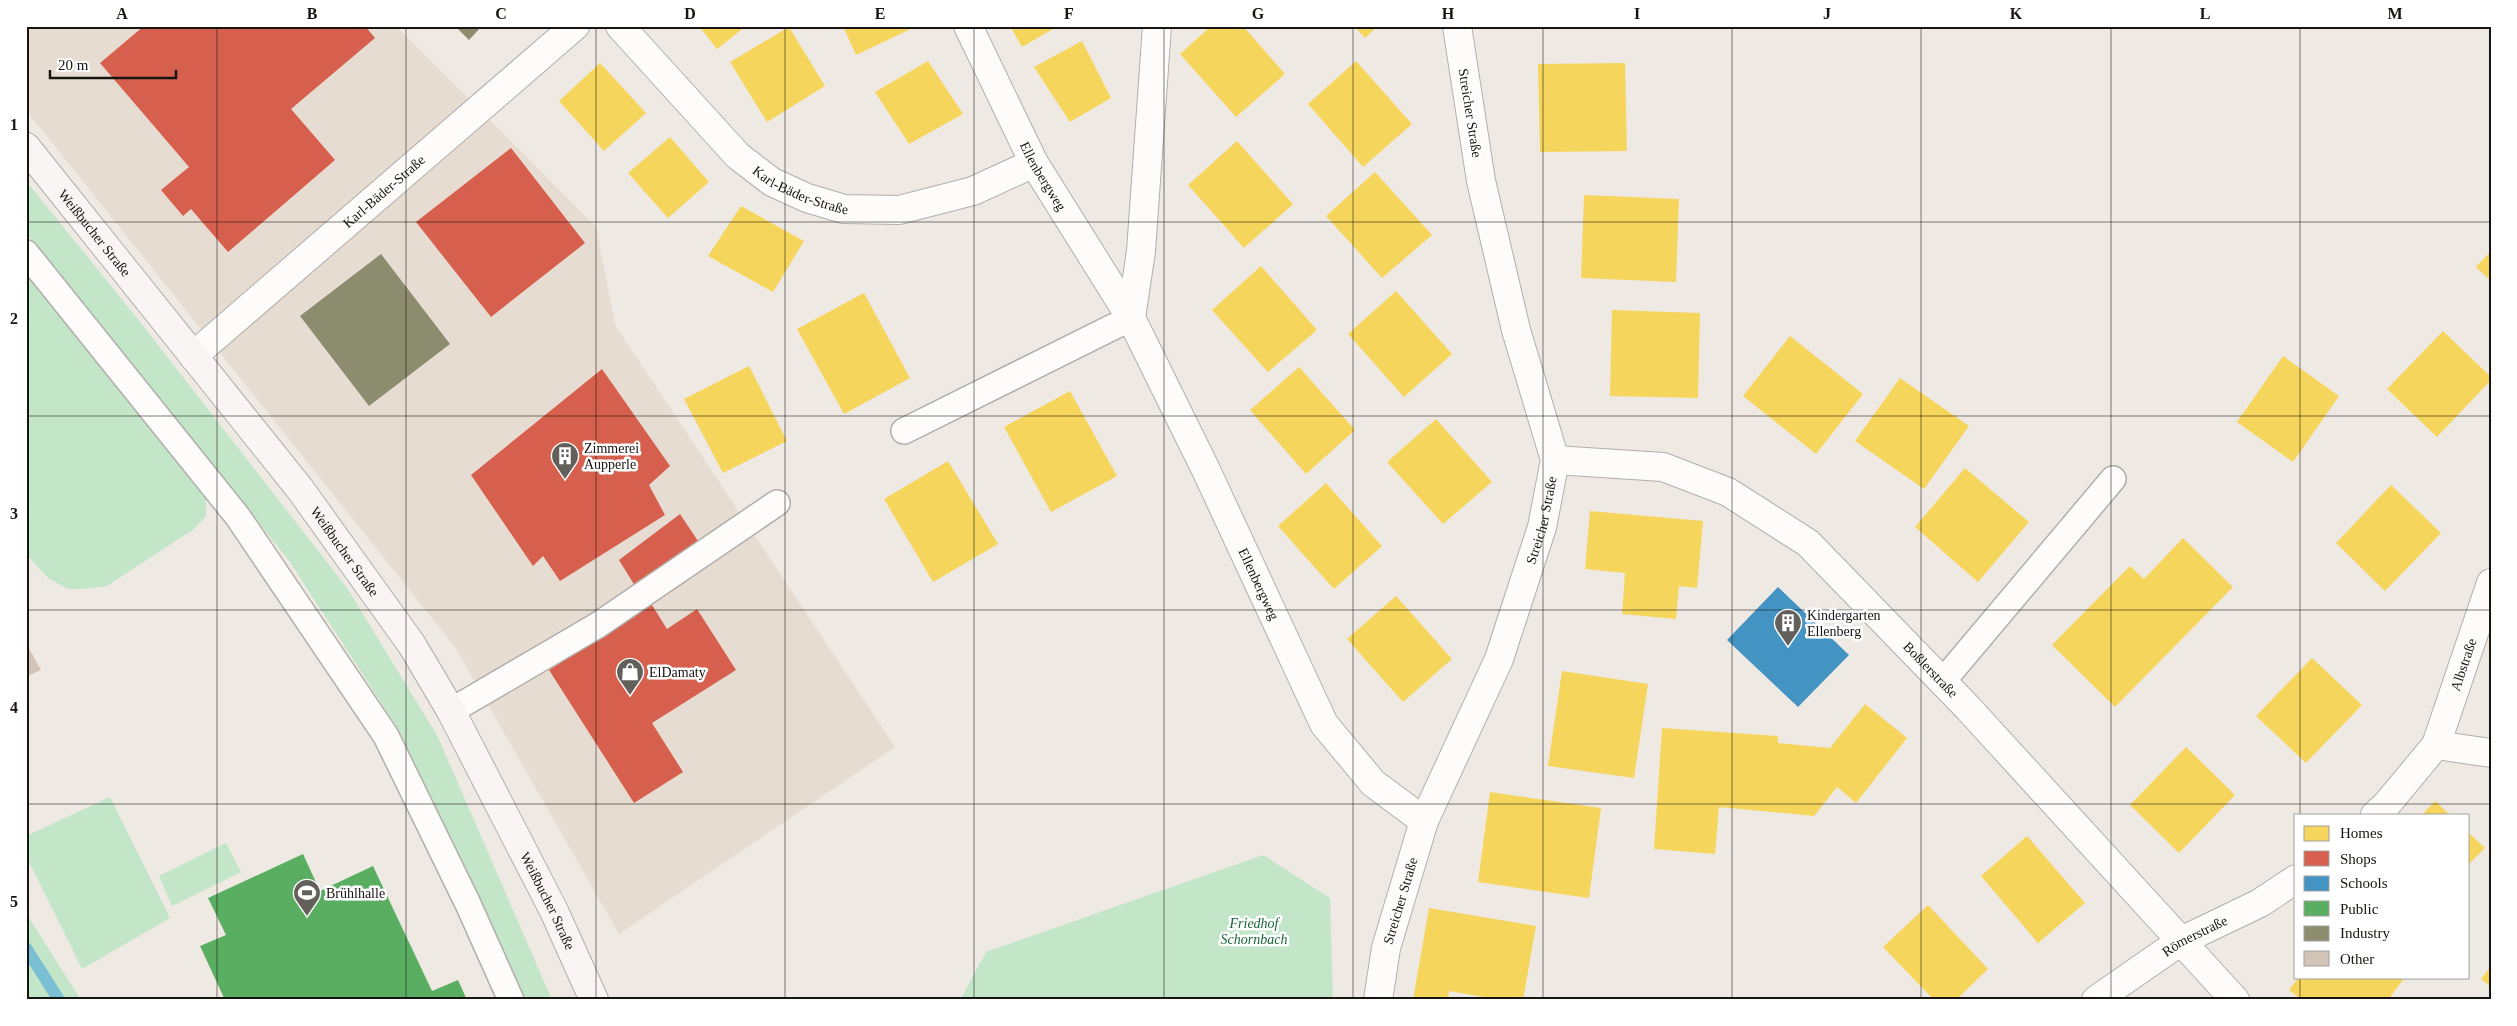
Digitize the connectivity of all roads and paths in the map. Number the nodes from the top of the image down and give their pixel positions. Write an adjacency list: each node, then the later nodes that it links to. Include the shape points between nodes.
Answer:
1 (575, 26): 10 (street, Karl-Bäder-Straße)
2 (620, 26): 7 (street, Karl-Bäder-Straße, via 738,156 772,182 807,198 844,209 898,210 974,191)
3 (968, 26): 7 (street, Ellenbergweg)
4 (1157, 26): 9 (street, via 1140,251)
5 (1457, 26): 12 (street, Streicher Straße, via 1481,181 1516,330)
6 (26, 147): 10 (street, Weißbucher Straße)
7 (1034, 163): 9 (street, Ellenbergweg)
8 (26, 253): 24 (lane, via 238,517 386,736)
9 (1131, 318): 11 (lane); 21 (street, Ellenbergweg, via 1324,724 1373,782)
10 (193, 356): 17 (street, Weißbucher Straße, via 362,574 412,646)
11 (904, 431)
12 (1554, 460): 16 (street, Boßlerstraße, via 1663,467 1728,492 1808,543); 21 (street, Streicher Straße, via 1542,527 1498,659)
13 (2113, 479): 16 (lane)
14 (777, 503): 17 (lane, via 598,625)
15 (2491, 583): 18 (street, Albstraße)
16 (1943, 681): 23 (street, Boßlerstraße)
17 (451, 711): 25 (street, Weißbucher Straße, via 554,912)
18 (2436, 745): 19 (street); 20 (street)
19 (2491, 753)
20 (2376, 814)
21 (1424, 821): 26 (street, Streicher Straße, via 1386,948)
22 (2294, 880): 23 (street, Römerstraße, via 2260,903)
23 (2181, 941): 27 (street, Römerstraße); 28 (street, Boßlerstraße)
24 (511, 1000)
25 (594, 1000)
26 (1378, 1000)
27 (2096, 1000)
28 (2235, 1000)

